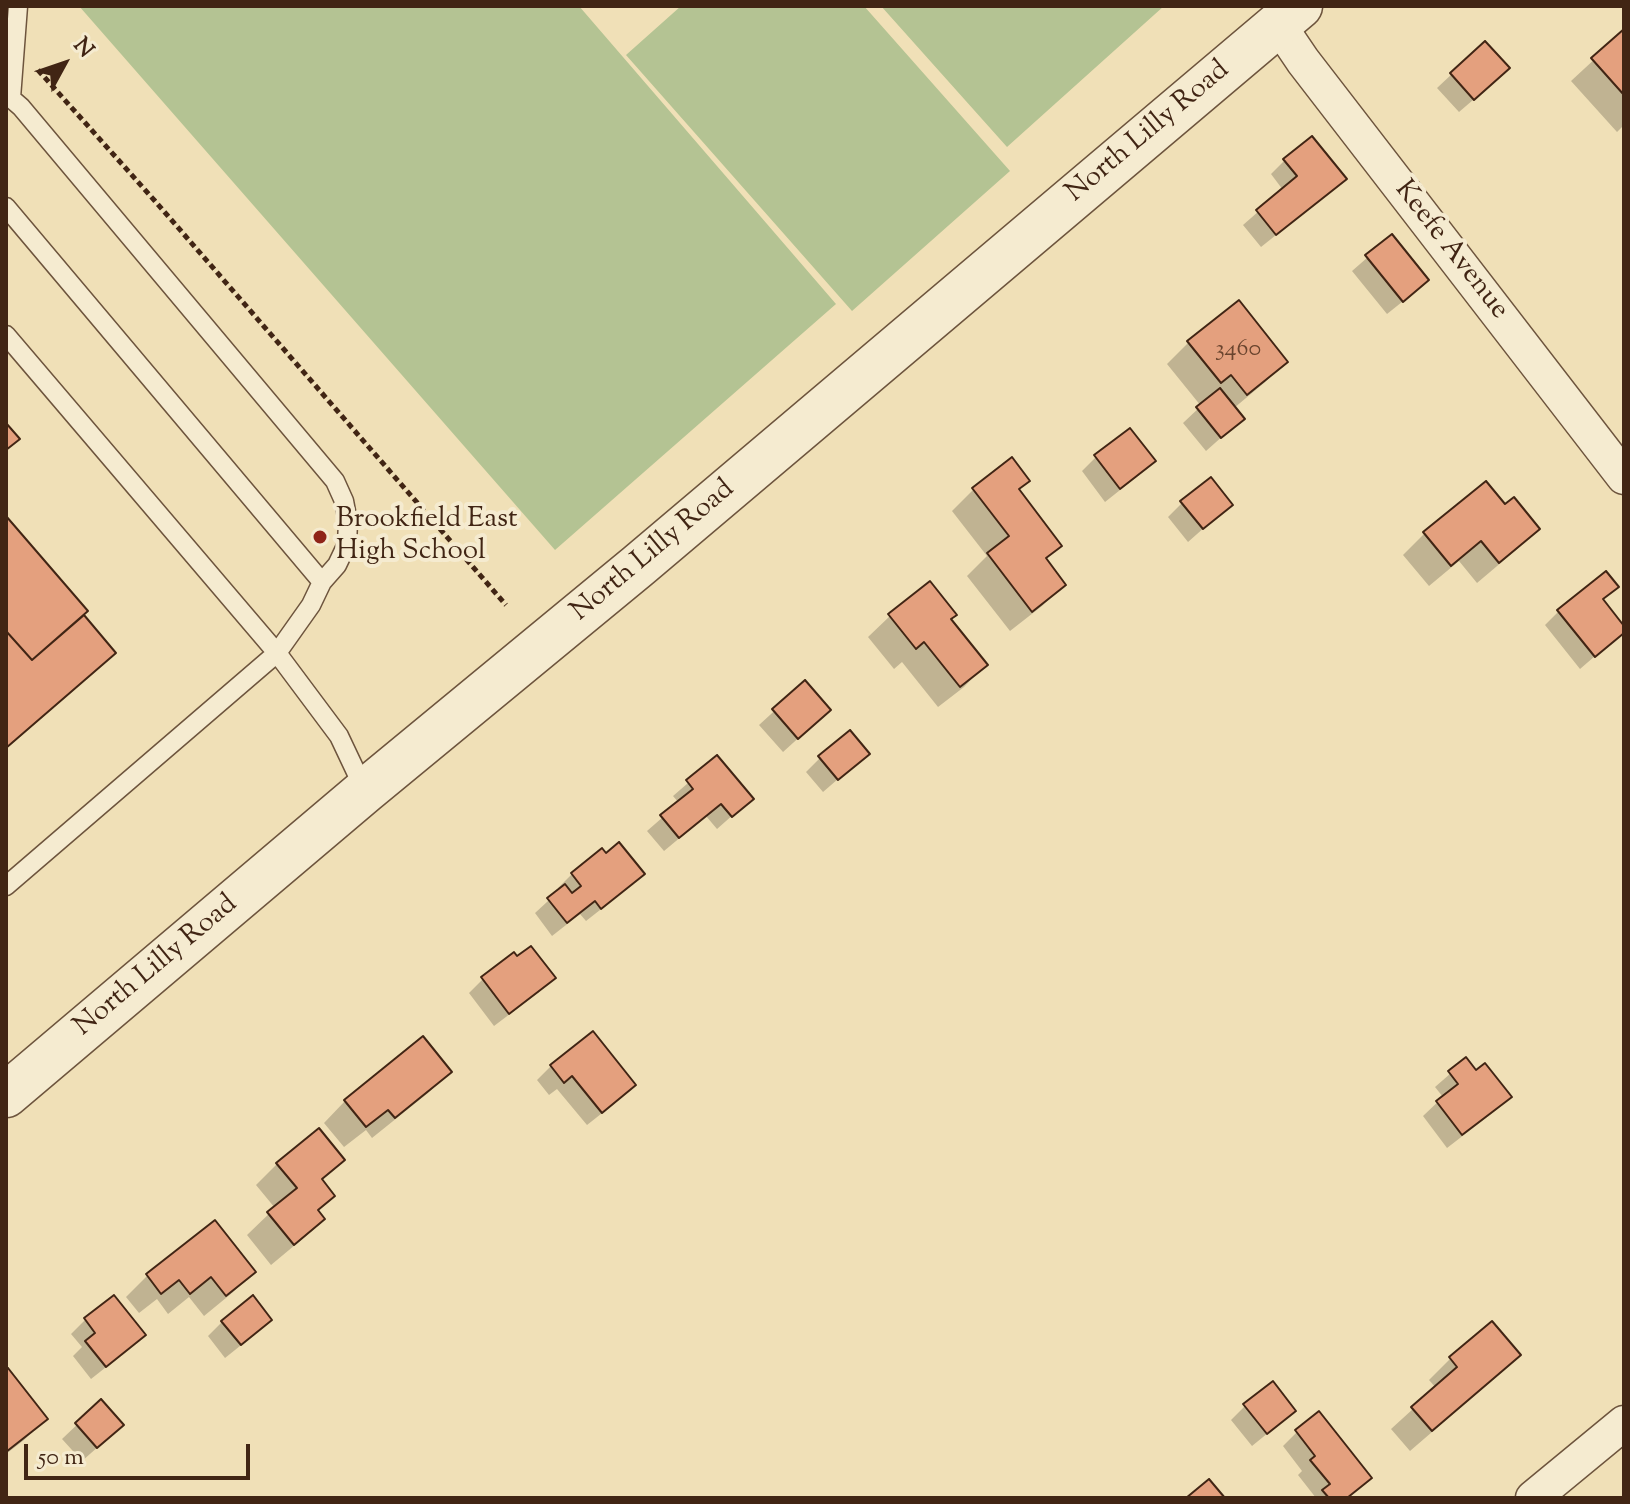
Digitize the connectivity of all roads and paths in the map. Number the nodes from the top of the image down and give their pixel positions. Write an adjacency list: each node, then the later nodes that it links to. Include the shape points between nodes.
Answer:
1 (18, 6): 3 (lane)
2 (1289, 15): 7 (street, Keefe Avenue, via 1313,73); 11 (street, North Lilly Road)
3 (15, 45): 4 (lane); 9 (path)
4 (8, 96): 8 (lane, via 335,481 348,522 347,544)
5 (6, 207): 8 (lane)
6 (6, 335): 10 (lane)
7 (1624, 477)
8 (322, 582): 10 (lane)
9 (506, 605)
10 (277, 653): 11 (lane, via 339,736); 12 (lane)
11 (365, 791): 13 (street, North Lilly Road)
12 (6, 886)
13 (6, 1095)
14 (1624, 1423): 15 (street)
15 (1533, 1498)

